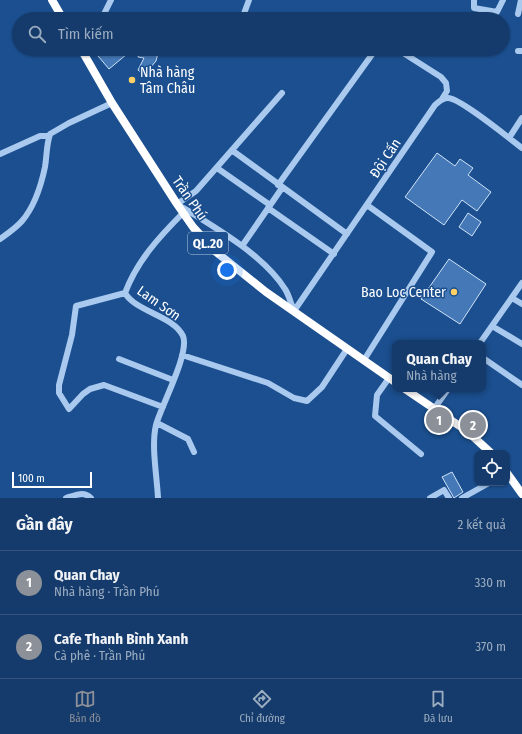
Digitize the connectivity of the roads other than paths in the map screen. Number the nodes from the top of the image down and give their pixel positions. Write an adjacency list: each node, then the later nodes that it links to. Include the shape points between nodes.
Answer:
1 (111, 0): 8 (street)
2 (249, 0): 9 (street)
3 (474, 0): 4 (street, via 474,8 497,12)
4 (503, 0)
5 (521, 0): 10 (street)
6 (53, 1): 7 (highway)
7 (59, 12)
8 (105, 12)
9 (245, 12)
10 (518, 14)
11 (85, 56): 16 (highway, Trần Phú / QL.20)
12 (371, 56): 24 (street)
13 (408, 56): 15 (street, via 446,83 447,91)
14 (282, 93): 21 (street)
15 (442, 99): 19 (street, via 450,98 462,103); 26 (street, Đội Cấn, via 435,105)
16 (112, 103): 18 (street, via 69,123); 25 (highway, Trần Phú / QL.20)
17 (522, 118): 19 (street)
18 (50, 136): 22 (street, via 36,138); 30 (street, via 46,146 41,183 32,206 21,222)
19 (509, 138): 20 (street)
20 (522, 148)
21 (233, 151): 23 (street); 24 (street)
22 (0, 154)
23 (218, 168): 25 (street, via 196,190); 27 (street)
24 (280, 186): 27 (street); 29 (street)
25 (177, 204): 28 (highway, Trần Phú / QL.20); 31 (street)
26 (367, 205): 29 (street, Đội Cấn); 44 (street, via 432,252)
27 (269, 207): 31 (street); 32 (street)
28 (183, 213): 34 (street, Lam Sơn, via 153,245 134,271); 37 (highway, Trần Phú / QL.20, via 216,252)
29 (347, 234): 32 (street, Đội Cấn)
30 (0, 239)
31 (242, 246): 37 (street, via 265,266 285,289)
32 (334, 254): 37 (street, Đội Cấn)
33 (522, 283): 35 (street)
34 (125, 292): 42 (street, Lam Sơn, via 182,334); 51 (street, via 76,306 59,393 69,408 90,389 104,386)
35 (512, 298): 36 (street); 38 (street)
36 (522, 304)
37 (294, 312): 41 (highway, Trần Phú / QL.20)
38 (492, 326): 39 (street); 40 (street)
39 (482, 340)
40 (522, 344)
41 (347, 348): 42 (street, via 322,387 307,401 294,398 268,383); 44 (highway, Trần Phú / QL.20)
42 (182, 355): 46 (street, Lam Sơn)
43 (119, 359): 46 (street)
44 (364, 360): 47 (highway, Trần Phú / QL.20)
45 (486, 360): 48 (street)
46 (173, 380): 51 (street, Lam Sơn)
47 (392, 380): 56 (street, via 377,394 375,416)
48 (522, 385)
49 (409, 392): 52 (highway)
50 (446, 392): 52 (street)
51 (163, 407): 53 (street, Lam Sơn)
52 (434, 409): 54 (highway, via 468,431)
53 (157, 423): 55 (street, via 188,439); 62 (street, Lam Sơn, via 154,438)
54 (488, 450)
55 (194, 452)
56 (421, 454)
57 (510, 477): 59 (highway)
58 (484, 486): 65 (street)
59 (521, 491)
60 (66, 498): 61 (street, via 82,494)
61 (91, 498)
62 (158, 498)
63 (430, 498): 64 (street, via 444,490)
64 (449, 498)
65 (462, 498)

